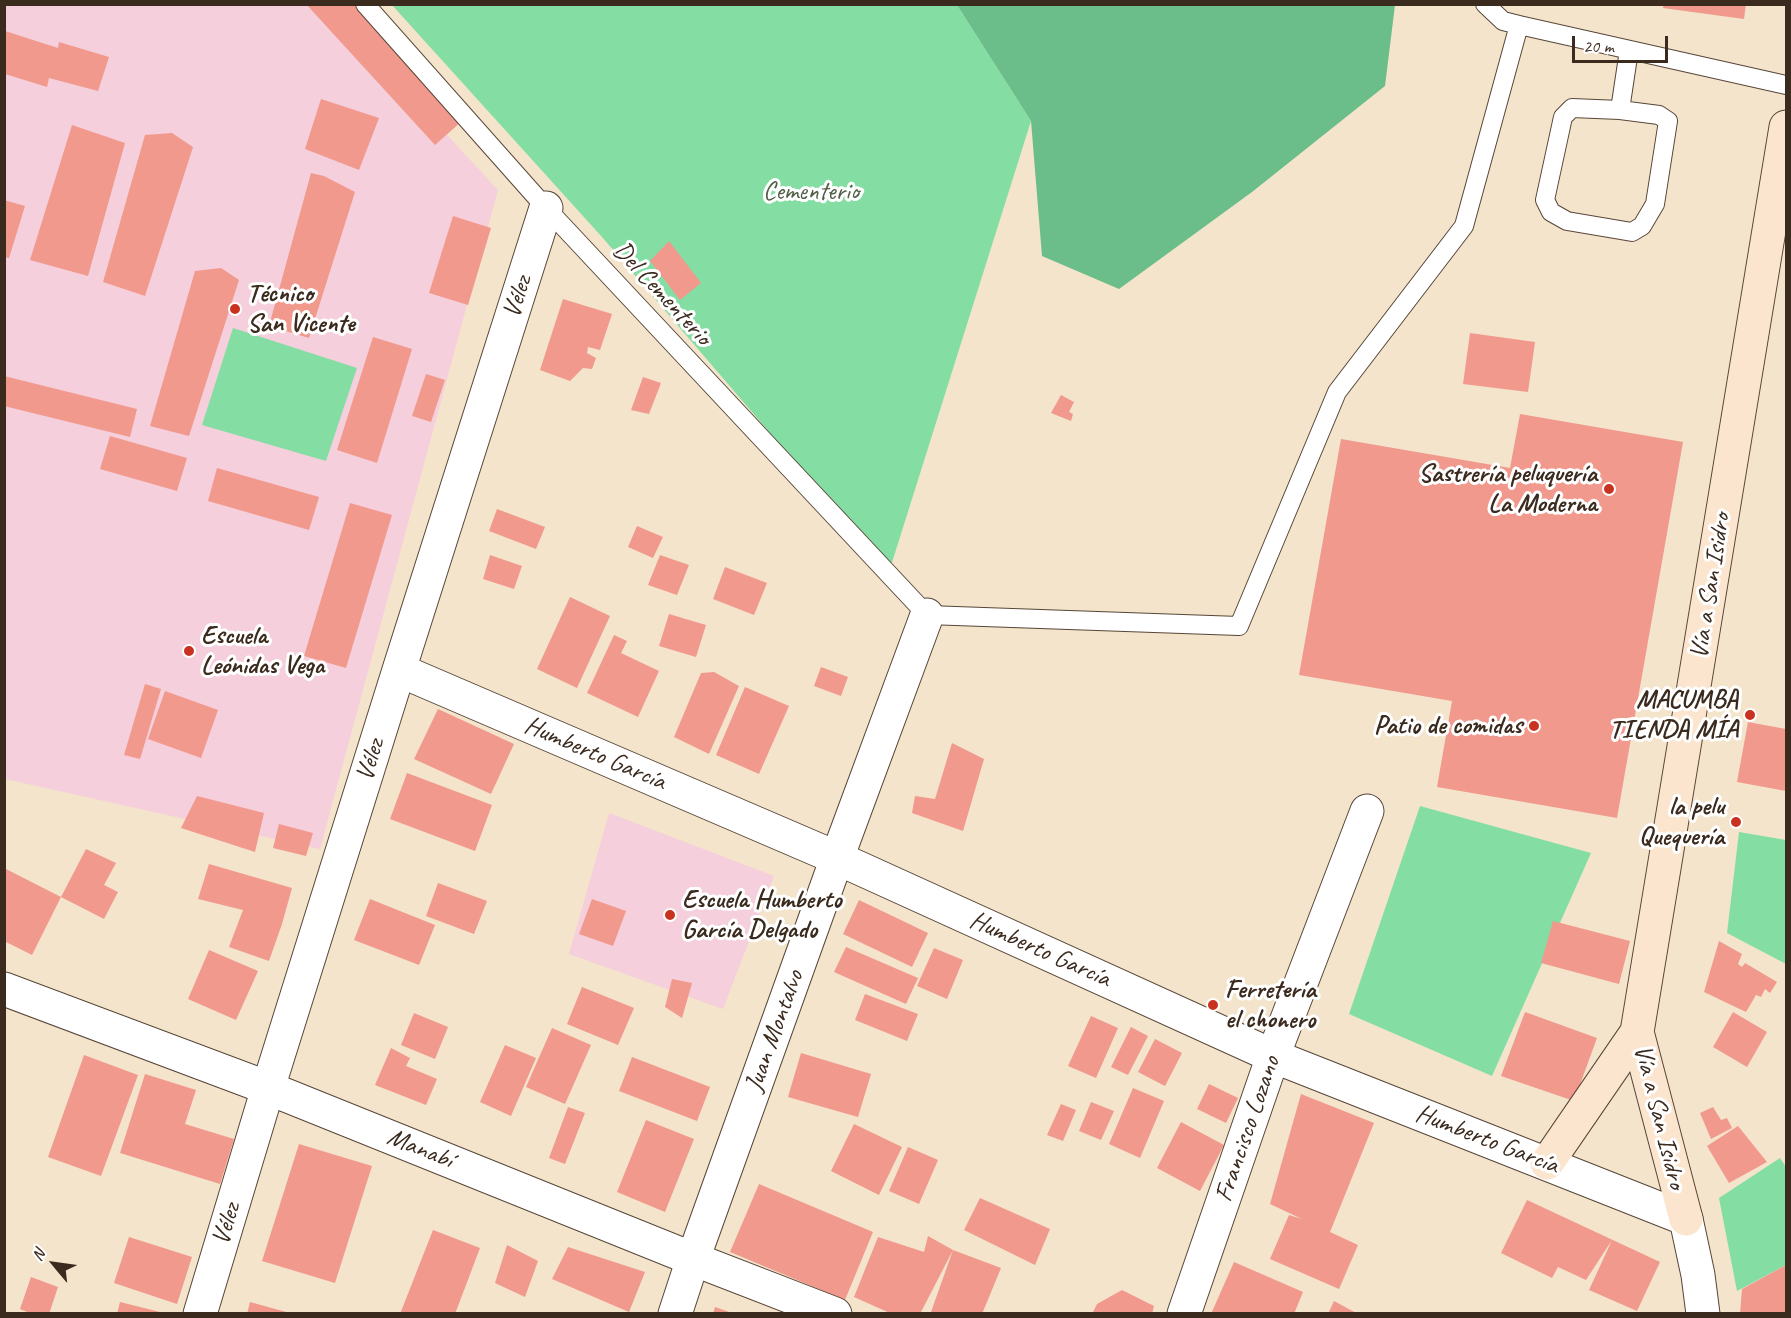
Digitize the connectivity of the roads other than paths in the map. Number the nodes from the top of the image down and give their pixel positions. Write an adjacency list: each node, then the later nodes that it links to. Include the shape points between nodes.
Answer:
1 (365, 4): 8 (lane, Del Cementerio)
2 (1485, 4): 3 (lane, via 1503,21)
3 (1519, 25): 4 (lane); 9 (lane, via 1464,226 1337,392 1239,626)
4 (1629, 50): 5 (lane); 6 (lane)
5 (1786, 85)
6 (1620, 110): 6 (lane, via 1572,108 1563,117 1545,200 1551,212 1567,221 1632,232 1642,226 1655,204 1668,121 1659,115)
7 (1786, 127): 14 (street, Vía a San Isidro)
8 (546, 208): 9 (lane, Del Cementerio); 10 (street, Vélez)
9 (927, 615): 12 (street, Juan Montalvo)
10 (399, 670): 12 (street, Humberto García); 16 (street, Vélez)
11 (1367, 811): 15 (street, Francisco Lozano)
12 (837, 858): 15 (street, Humberto García); 19 (street, Juan Montalvo)
13 (4, 989): 16 (street, Manabí)
14 (1637, 1032): 17 (street); 18 (street, Vía a San Isidro)
15 (1273, 1056): 17 (street, Humberto García); 24 (street, Francisco Lozano)
16 (268, 1088): 19 (street, Manabí); 21 (street, Vélez)
17 (1548, 1163): 18 (street, Humberto García)
18 (1686, 1219): 20 (street)
19 (693, 1259): 22 (street, Juan Montalvo); 23 (street, Manabí)
20 (1698, 1275): 25 (street); 26 (street)
21 (200, 1314)
22 (675, 1314)
23 (834, 1314)
24 (1184, 1314)
25 (1682, 1314)
26 (1703, 1314)

